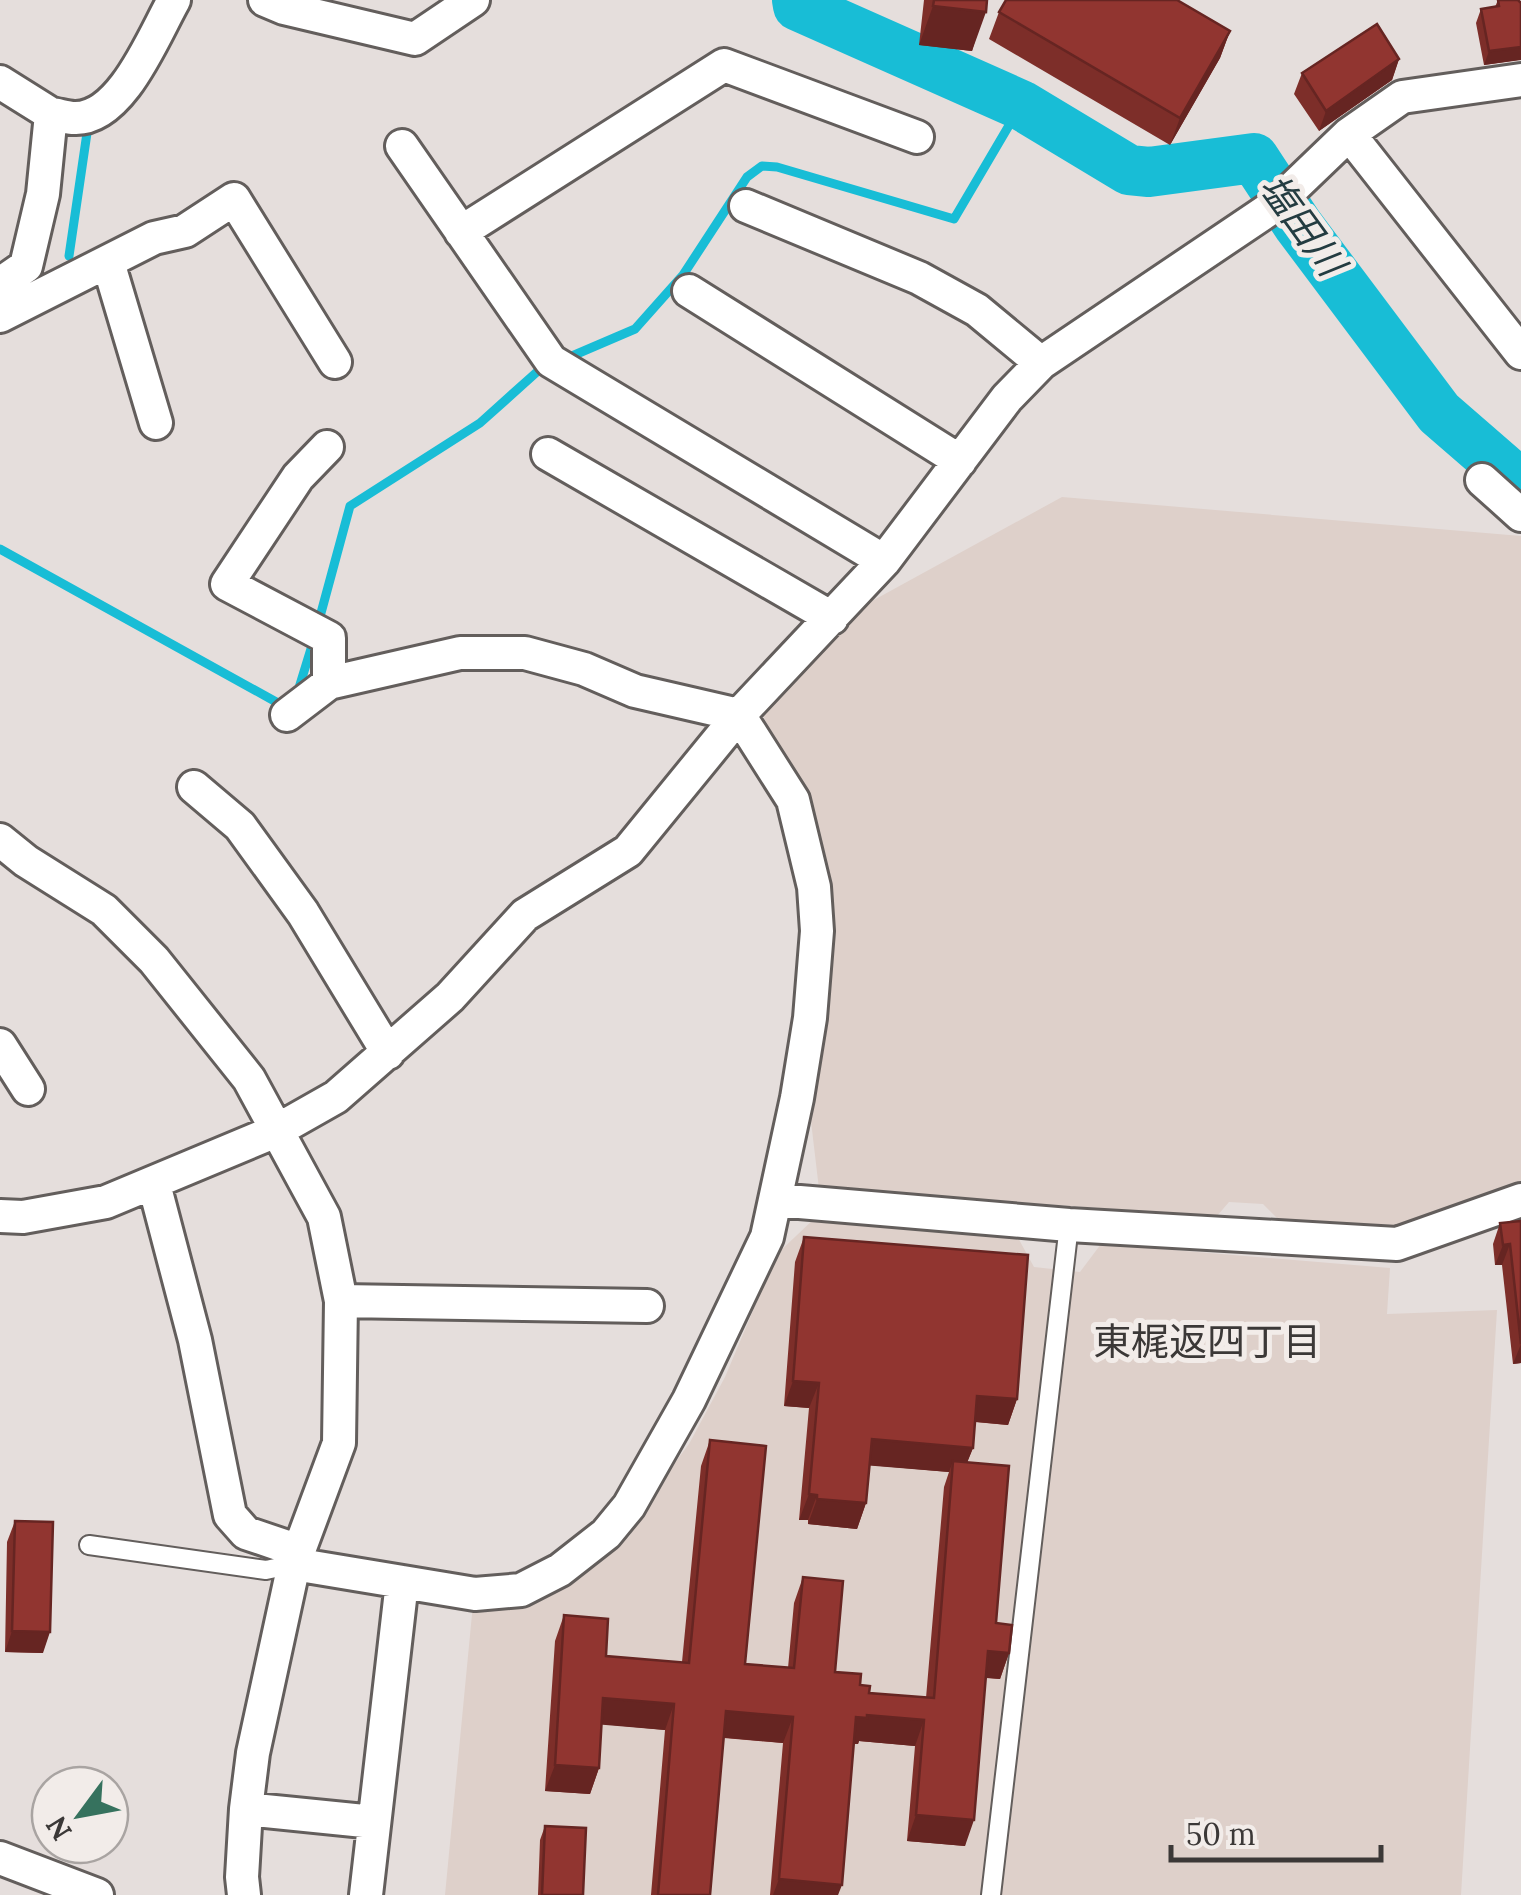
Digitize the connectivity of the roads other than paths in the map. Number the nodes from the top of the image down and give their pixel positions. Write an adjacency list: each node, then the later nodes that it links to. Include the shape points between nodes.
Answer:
1 (174, 0): 6 (street, via 124,90 78,119)
2 (265, 0): 3 (street, via 415,39)
3 (472, 0)
4 (1521, 80): 7 (street, via 1402,97)
5 (0, 82): 6 (street)
6 (51, 114): 13 (street, via 44,194 26,266)
7 (1349, 134): 16 (street); 18 (street, via 1280,200)
8 (917, 138): 11 (street, via 724,66)
9 (402, 146): 11 (street)
10 (746, 206): 18 (street, via 920,278 977,310)
11 (460, 232): 25 (street, via 551,361)
12 (108, 262): 15 (street); 17 (street, via 154,238 185,231 234,199); 19 (street)
13 (0, 284)
14 (689, 291): 22 (street)
15 (0, 316)
16 (1521, 353)
17 (335, 362)
18 (1041, 363): 22 (street)
19 (156, 423)
20 (327, 448): 27 (street, via 298,477 227,584 328,638)
21 (548, 454): 26 (street)
22 (960, 461): 25 (street)
23 (1482, 480): 24 (street)
24 (1521, 514)
25 (884, 561): 26 (street)
26 (832, 618): 29 (street)
27 (329, 683): 28 (street); 29 (street, via 460,653 526,653 635,690)
28 (287, 714)
29 (739, 715): 33 (street, via 628,851 525,916); 37 (street, via 793,800 814,888 810,1018)
30 (194, 787): 33 (street, via 240,826 303,913)
31 (0, 840): 35 (street, via 104,910 154,960 248,1079)
32 (0, 1045): 34 (street)
33 (388, 1053): 35 (street, via 336,1097)
34 (28, 1089)
35 (276, 1131): 36 (street); 41 (street, via 324,1218)
36 (154, 1184): 39 (street, via 66,1211); 44 (street, via 195,1340 230,1516)
37 (776, 1200): 40 (street); 45 (street, via 755,1266 689,1400 606,1534 521,1590 475,1594)
38 (1521, 1200): 40 (street, via 1397,1244)
39 (0, 1216)
40 (1069, 1225): 52 (lane)
41 (341, 1301): 42 (street); 44 (street, via 339,1443)
42 (647, 1306)
43 (89, 1545): 44 (lane, via 266,1570)
44 (296, 1558): 45 (street); 46 (street)
45 (402, 1582): 47 (street)
46 (246, 1808): 47 (street); 50 (street)
47 (374, 1822): 51 (street)
48 (0, 1858): 49 (street)
49 (97, 1895)
50 (244, 1895)
51 (366, 1895)
52 (991, 1895)

